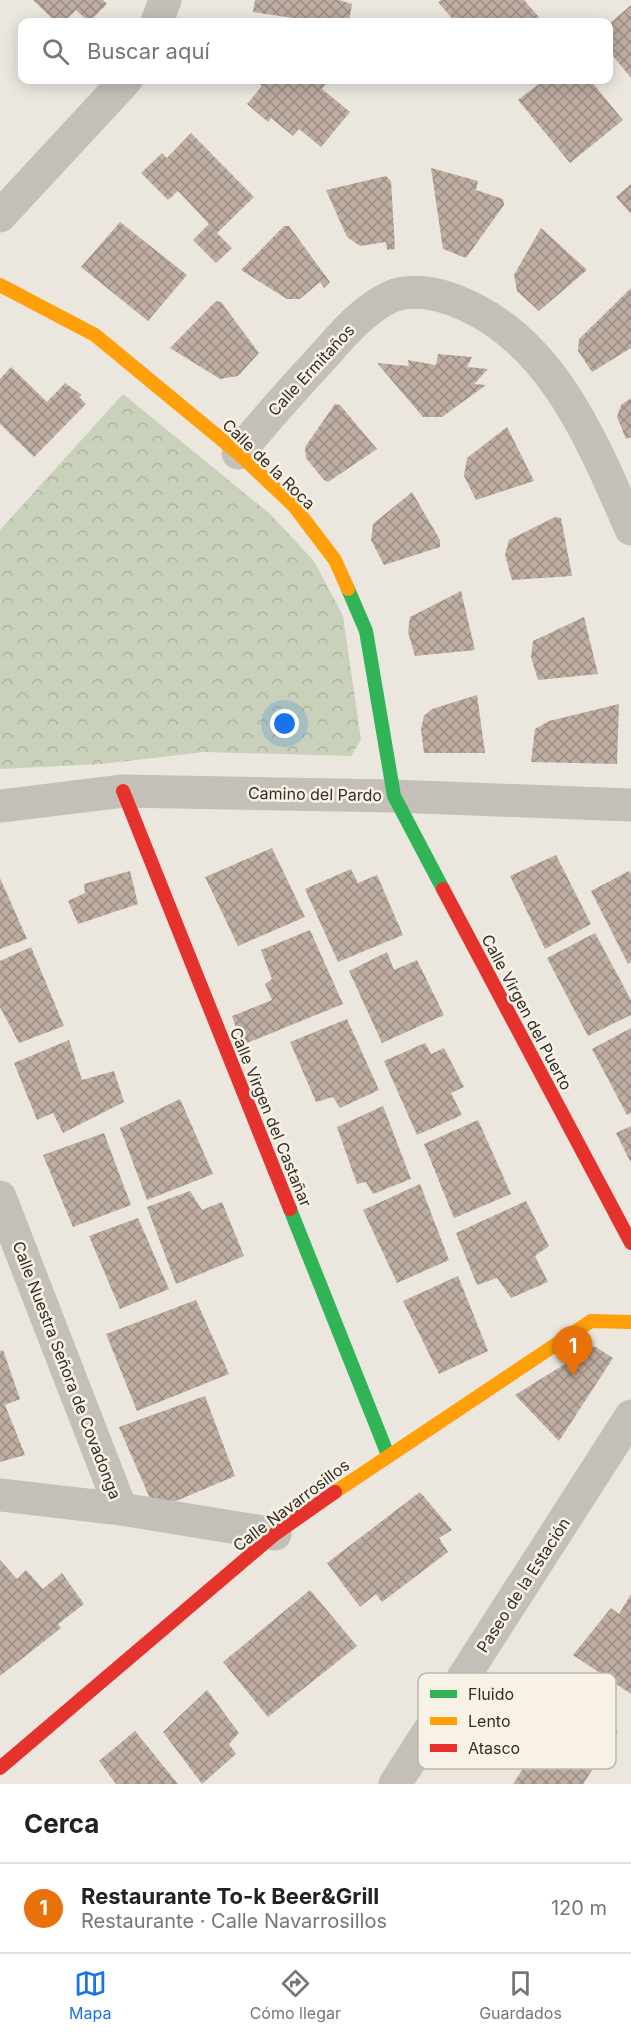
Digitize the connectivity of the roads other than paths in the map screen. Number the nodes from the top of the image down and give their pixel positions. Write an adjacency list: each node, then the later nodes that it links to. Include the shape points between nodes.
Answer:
1 (165, 0): 2 (street)
2 (158, 18)
3 (122, 84): 4 (street)
4 (0, 216)
5 (0, 285): 6 (street, Calle de la Roca, via 95,334)
6 (238, 453): 7 (street, Calle Ermitaños, via 354,322 391,297 433,292 474,308 520,340 561,388 591,439); 9 (street, Calle de la Roca, via 294,506 335,560 366,631)
7 (631, 529)
8 (123, 791): 9 (street, Camino del Pardo); 11 (street, Camino del Pardo); 16 (street, Calle Virgen del Castañar)
9 (394, 796): 10 (street, Camino del Pardo); 13 (street, Calle Virgen del Puerto)
10 (631, 805)
11 (0, 806)
12 (0, 1197): 18 (street, Calle Nuestra Señora de Covadonga)
13 (631, 1243)
14 (631, 1322): 16 (street, Calle Navarrosillos, via 591,1321)
15 (631, 1416): 20 (street, Paseo de la Estación)
16 (388, 1455): 19 (street, Calle Navarrosillos)
17 (0, 1495): 18 (street)
18 (121, 1509): 19 (street)
19 (275, 1534): 22 (street, Calle Navarrosillos)
20 (466, 1673)
21 (418, 1748): 23 (street, Paseo de la Estación)
22 (0, 1768)
23 (395, 1784)

